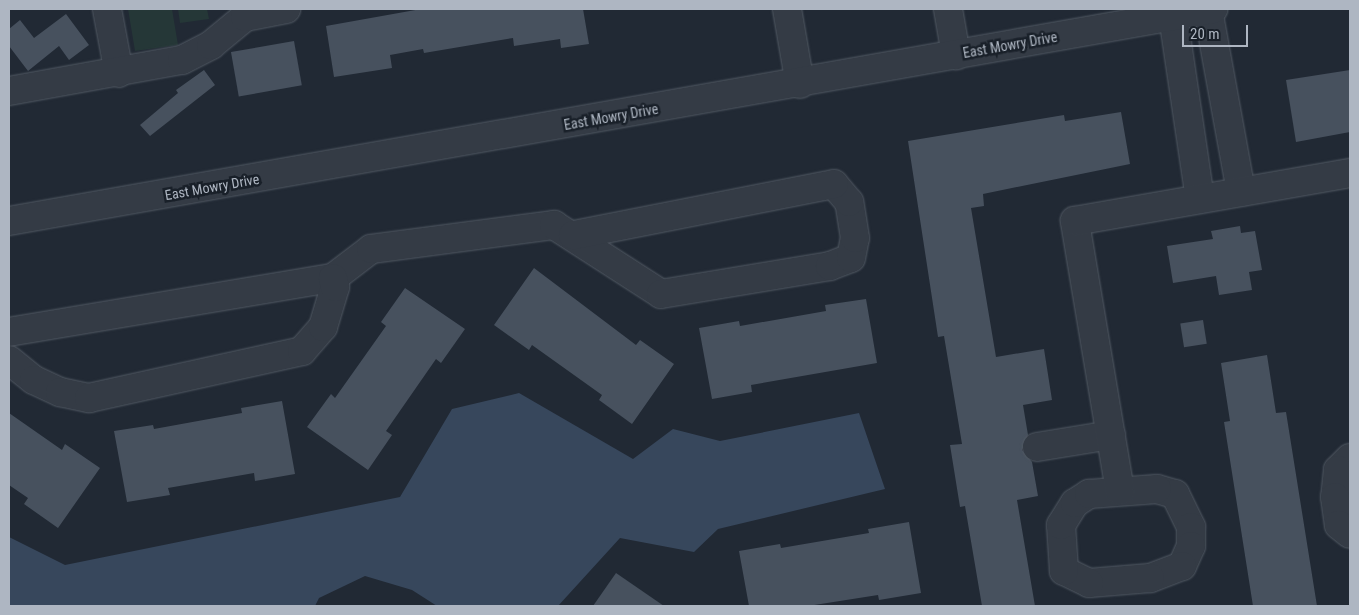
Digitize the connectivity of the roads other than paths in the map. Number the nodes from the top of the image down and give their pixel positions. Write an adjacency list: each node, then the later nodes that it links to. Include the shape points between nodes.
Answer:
1 (107, 9): 8 (street)
2 (286, 9): 8 (street, via 245,17 211,45 182,60)
3 (787, 9): 9 (street)
4 (948, 9): 7 (street)
5 (1211, 9): 6 (street, East Mowry Drive); 12 (street)
6 (1173, 16): 7 (street, East Mowry Drive); 13 (street)
7 (956, 55): 9 (street, East Mowry Drive)
8 (119, 73): 10 (street)
9 (800, 84): 14 (street, East Mowry Drive)
10 (9, 92)
11 (1350, 173): 12 (street)
12 (1241, 192): 13 (street)
13 (1200, 199): 19 (street, via 1074,221)
14 (9, 222)
15 (573, 235): 15 (street, via 834,184 849,202 855,238 851,258 830,266 661,294); 16 (street, via 554,225 371,249)
16 (333, 278): 17 (street); 18 (street, via 335,287 323,326 302,351 89,398 60,392 34,380)
17 (9, 332)
18 (9, 360)
19 (1111, 435): 20 (street); 22 (street)
20 (1037, 447)
21 (1350, 458): 23 (street, via 1338,470 1335,497 1339,525)
22 (1120, 491): 22 (street, via 1158,489 1175,494 1191,527 1191,546 1182,566 1150,578 1089,583 1064,572 1061,525 1075,503 1089,494)
23 (1350, 534)

